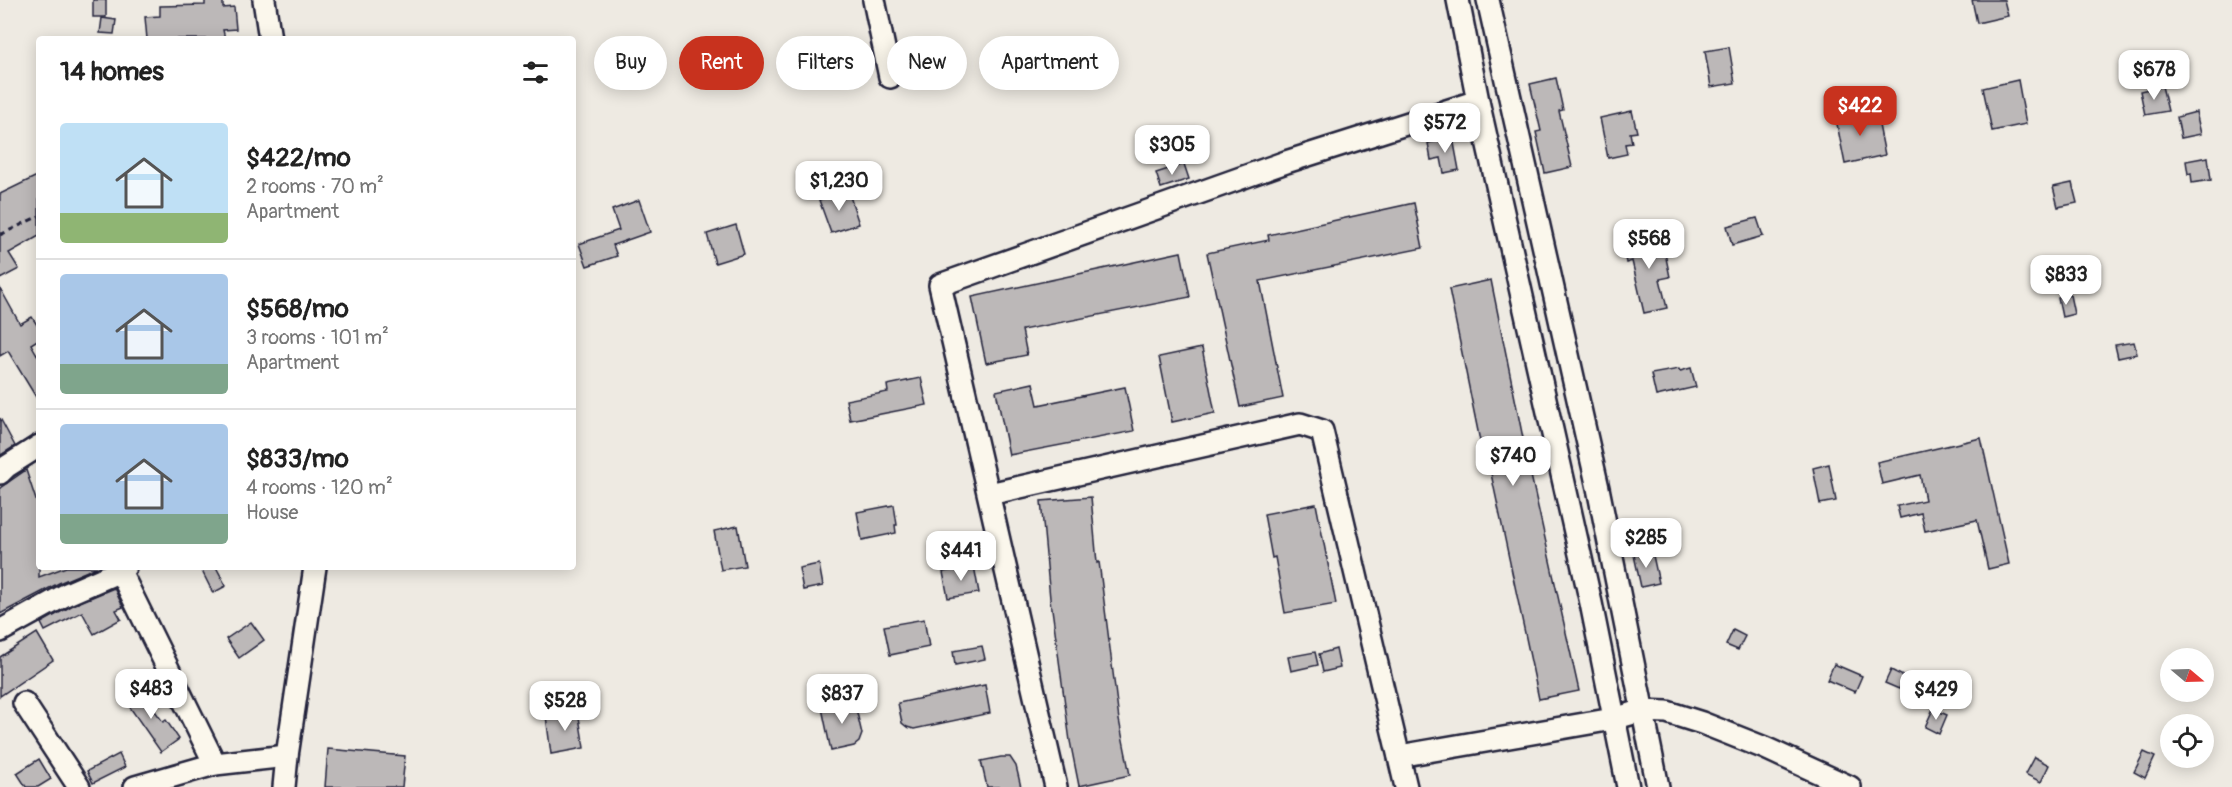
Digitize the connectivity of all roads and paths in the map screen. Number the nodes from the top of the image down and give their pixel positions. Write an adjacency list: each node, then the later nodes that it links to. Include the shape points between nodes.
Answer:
1 (264, 0): 5 (street)
2 (874, 0): 6 (street)
3 (1458, 0): 7 (street)
4 (1488, 0): 18 (street, via 1598,488)
5 (270, 36)
6 (887, 63)
7 (1478, 100): 12 (street, via 1286,162 939,285); 19 (street, via 1591,603)
8 (36, 217): 9 (path)
9 (0, 235)
10 (36, 448): 11 (street)
11 (0, 473)
12 (989, 494): 21 (street, via 1300,424 1322,431); 26 (street)
13 (120, 570): 16 (street)
14 (122, 570): 22 (street)
15 (315, 570): 20 (street)
16 (0, 631)
17 (24, 704): 23 (street)
18 (1641, 711): 19 (street); 29 (street); 30 (street, via 1667,712 1702,723)
19 (1613, 719): 21 (street); 28 (street)
20 (287, 756): 22 (street); 25 (street)
21 (1399, 756): 27 (street)
22 (215, 764): 24 (street)
23 (79, 787)
24 (135, 787)
25 (284, 787)
26 (1056, 787)
27 (1406, 787)
28 (1628, 787)
29 (1658, 787)
30 (1850, 787)

